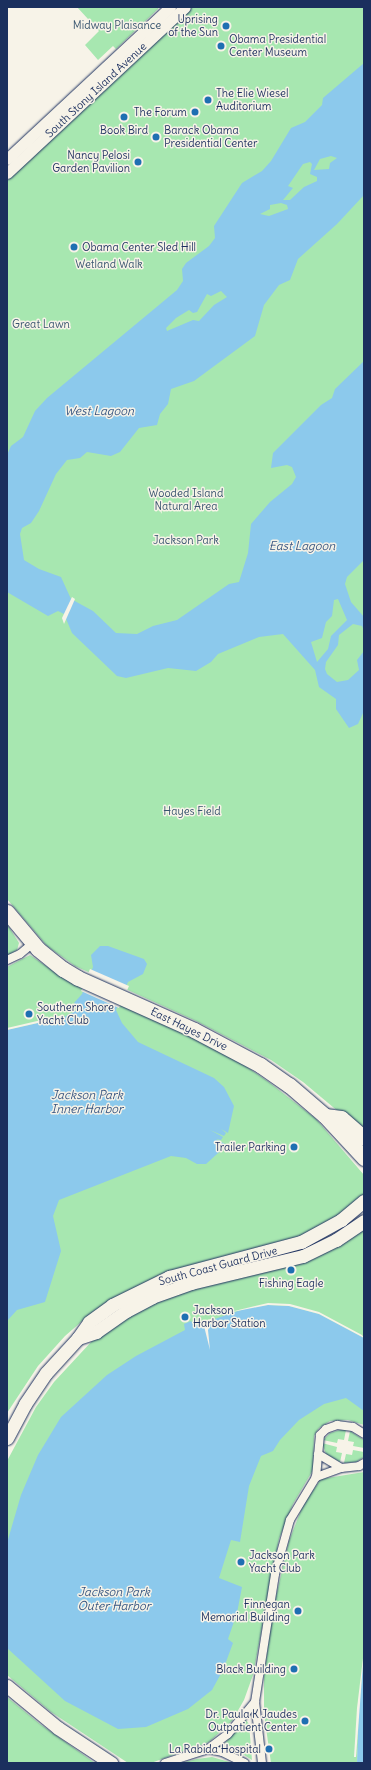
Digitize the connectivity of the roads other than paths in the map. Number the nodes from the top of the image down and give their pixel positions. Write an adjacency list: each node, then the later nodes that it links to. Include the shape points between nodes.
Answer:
1 (185, 7): 4 (main road, South Stony Island Avenue)
2 (167, 8): 3 (main road, South Stony Island Avenue)
3 (7, 159)
4 (7, 173)
5 (7, 912): 6 (highway, East Hayes Drive)
6 (33, 943): 7 (street, via 20,954); 8 (highway, East Hayes Drive, via 52,962 78,978 194,1030 260,1065 289,1085)
7 (7, 960)
8 (324, 1116): 9 (highway, via 341,1118); 10 (highway, East Hayes Drive)
9 (364, 1138)
10 (364, 1158)
11 (364, 1201): 13 (main road, South Coast Guard Drive, via 341,1220 301,1242 176,1275 137,1291 89,1322)
12 (364, 1221): 13 (main road, South Coast Guard Drive, via 336,1240 303,1256 191,1283 152,1297 96,1332)
13 (78, 1338): 15 (main road, South Coast Guard Drive, via 35,1389)
14 (364, 1434): 16 (street, via 344,1425 330,1427 318,1439)
15 (7, 1438)
16 (318, 1454): 18 (street); 19 (street)
17 (364, 1462): 18 (street, via 354,1467)
18 (341, 1468): 19 (street)
19 (316, 1477): 21 (street, via 296,1508 284,1536 265,1627)
20 (7, 1686): 23 (main road, via 58,1728)
21 (255, 1702): 22 (street, via 228,1734); 26 (street)
22 (208, 1750): 24 (street); 25 (street, via 222,1752)
23 (111, 1763)
24 (165, 1763)
25 (245, 1763)
26 (262, 1763)

